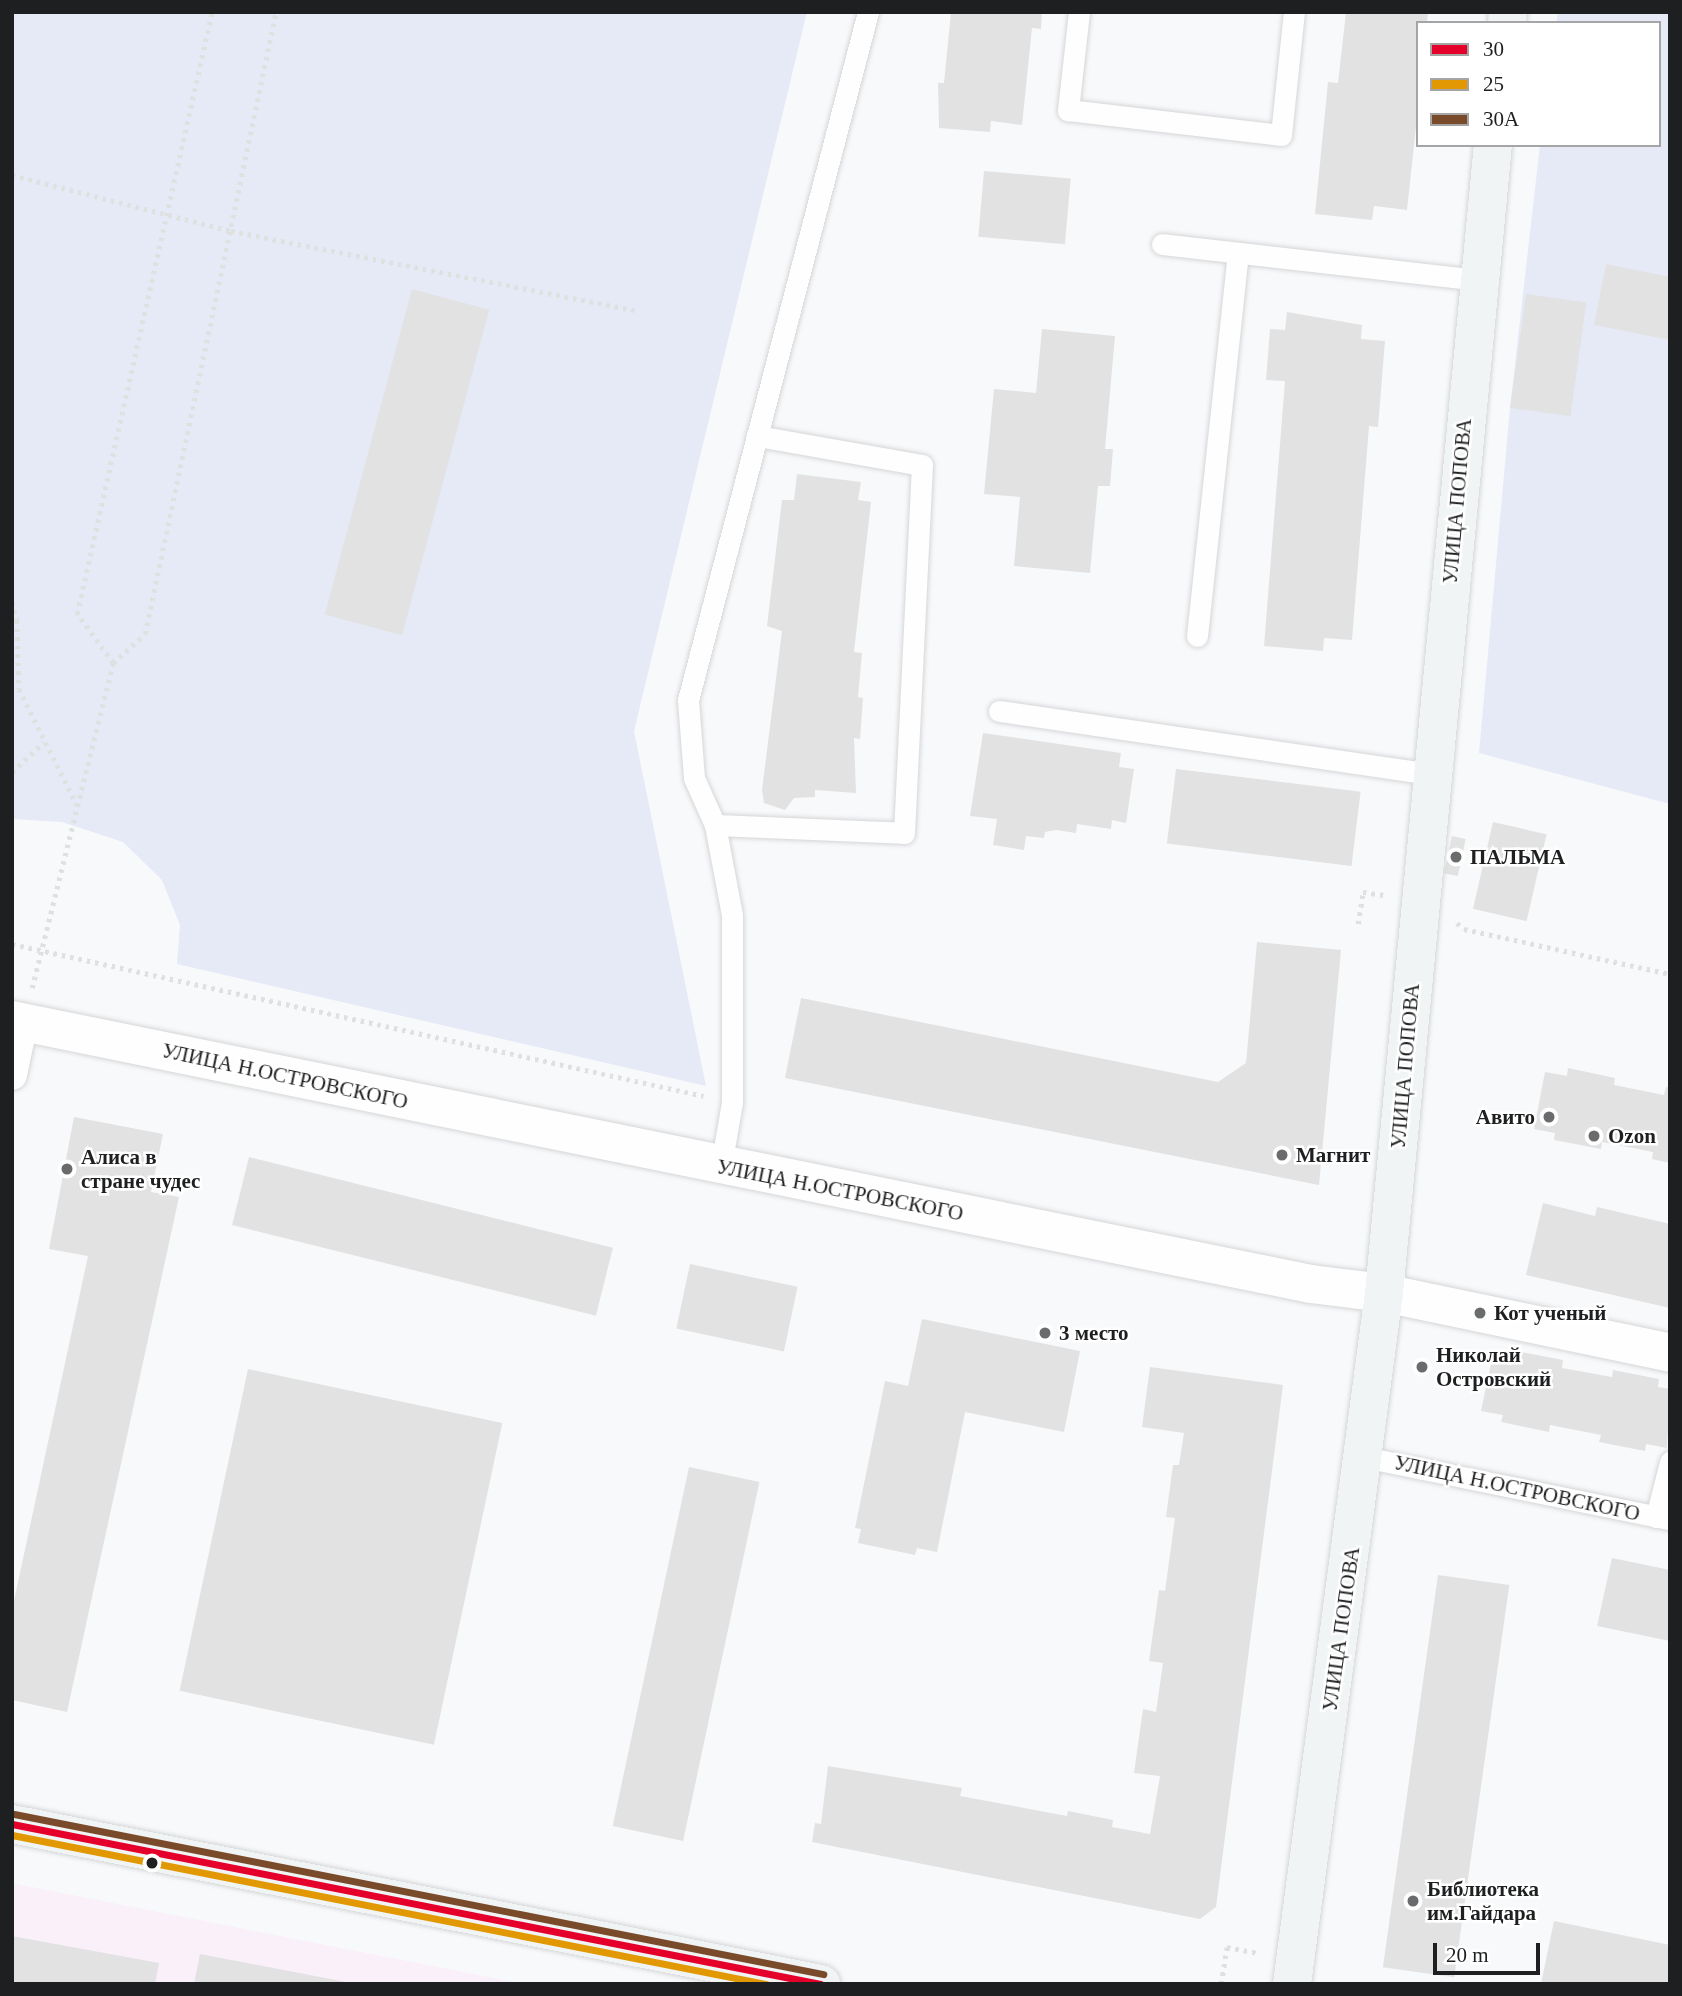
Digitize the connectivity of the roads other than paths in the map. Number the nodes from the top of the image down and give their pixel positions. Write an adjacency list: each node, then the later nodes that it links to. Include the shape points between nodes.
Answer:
1 (868, 12): 8 (lane)
2 (1079, 12): 3 (lane, via 1069,110 1281,135)
3 (1294, 12)
4 (1493, 147): 7 (main road, УЛИЦА ПОПОВА)
5 (1162, 244): 6 (lane)
6 (1238, 253): 7 (lane); 9 (lane)
7 (1478, 280): 11 (main road, УЛИЦА ПОПОВА)
8 (757, 436): 12 (lane, via 688,700 694,778); 12 (lane, via 922,465 904,833)
9 (1197, 635)
10 (999, 711): 11 (lane)
11 (1432, 774): 16 (main road, УЛИЦА ПОПОВА)
12 (715, 825): 15 (lane, via 732,915 732,1102)
13 (18, 1021): 14 (street); 15 (street, УЛИЦА Н.ОСТРОВСКОГО)
14 (12, 1075)
15 (721, 1166): 16 (street, УЛИЦА Н.ОСТРОВСКОГО, via 1311,1284)
16 (1384, 1293): 17 (street, УЛИЦА Н.ОСТРОВСКОГО); 18 (main road, УЛИЦА ПОПОВА)
17 (1670, 1353)
18 (1364, 1457): 20 (lane, УЛИЦА Н.ОСТРОВСКОГО); 23 (main road, УЛИЦА ПОПОВА)
19 (1670, 1462): 20 (lane)
20 (1663, 1518)
21 (12, 1824): 22 (main road)
22 (821, 1984)
23 (1292, 1984)

